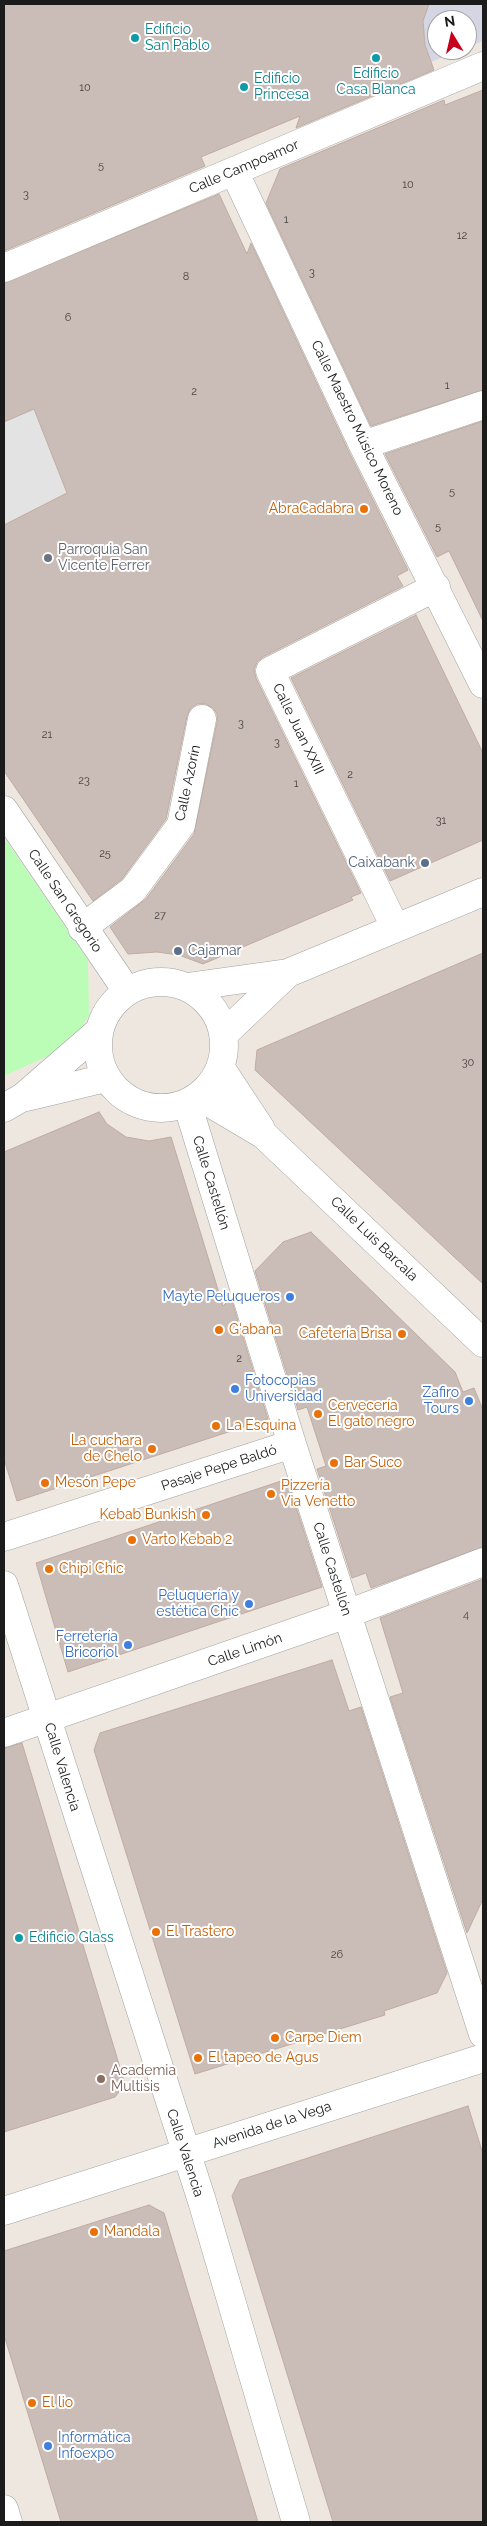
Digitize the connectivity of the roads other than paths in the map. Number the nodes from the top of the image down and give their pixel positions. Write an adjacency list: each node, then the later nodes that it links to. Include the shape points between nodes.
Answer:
1 (483, 66): 2 (street, Calle Campoamor)
2 (234, 171): 3 (street, Calle Campoamor); 5 (street, Calle Maestro Músico Moreno)
3 (4, 268)
4 (483, 405): 5 (street)
5 (363, 444): 6 (street, Calle Maestro Músico Moreno)
6 (436, 587): 7 (street, Calle Maestro Músico Moreno); 12 (street, Calle Juan XXIII, via 270,671)
7 (473, 638): 8 (street, Calle Maestro Músico Moreno)
8 (483, 684)
9 (202, 719): 13 (street, Calle Azorín, via 180,824 133,890)
10 (4, 810): 13 (street, Calle San Gregorio)
11 (483, 892): 12 (street)
12 (395, 927): 14 (street)
13 (82, 928): 16 (street, Calle San Gregorio)
14 (288, 973): 15 (street); 18 (street)
15 (188, 987): 16 (street, via 167,981 146,982); 18 (street, via 204,998 217,1014)
16 (127, 990): 17 (street, via 108,1008)
17 (98, 1032): 20 (street, via 100,1064); 22 (street)
18 (224, 1034): 19 (street)
19 (220, 1067): 21 (street, via 211,1083); 23 (street, Calle Luis Barcala)
20 (106, 1078): 21 (street, via 118,1092 151,1108 169,1108); 22 (street)
21 (192, 1099): 23 (street, Calle Luis Barcala); 25 (street, Calle Castellón)
22 (13, 1102)
23 (264, 1135): 24 (street, Calle Luis Barcala)
24 (483, 1343)
25 (292, 1444): 26 (street, Pasaje Pepe Baldó); 29 (street, Calle Castellón)
26 (4, 1537)
27 (483, 1562): 29 (street, Calle Limón)
28 (4, 1585): 30 (street, Calle Valencia)
29 (347, 1614): 30 (street, Calle Limón); 32 (street, Calle Castellón)
30 (47, 1719): 31 (street, Calle Limón); 34 (street, Calle Valencia)
31 (4, 1733)
32 (483, 2034)
33 (483, 2058): 34 (street, Avenida de la Vega)
34 (186, 2152): 35 (street, Avenida de la Vega); 38 (street, Calle Valencia)
35 (4, 2211)
36 (4, 2509): 37 (street)
37 (8, 2522)
38 (296, 2522)

